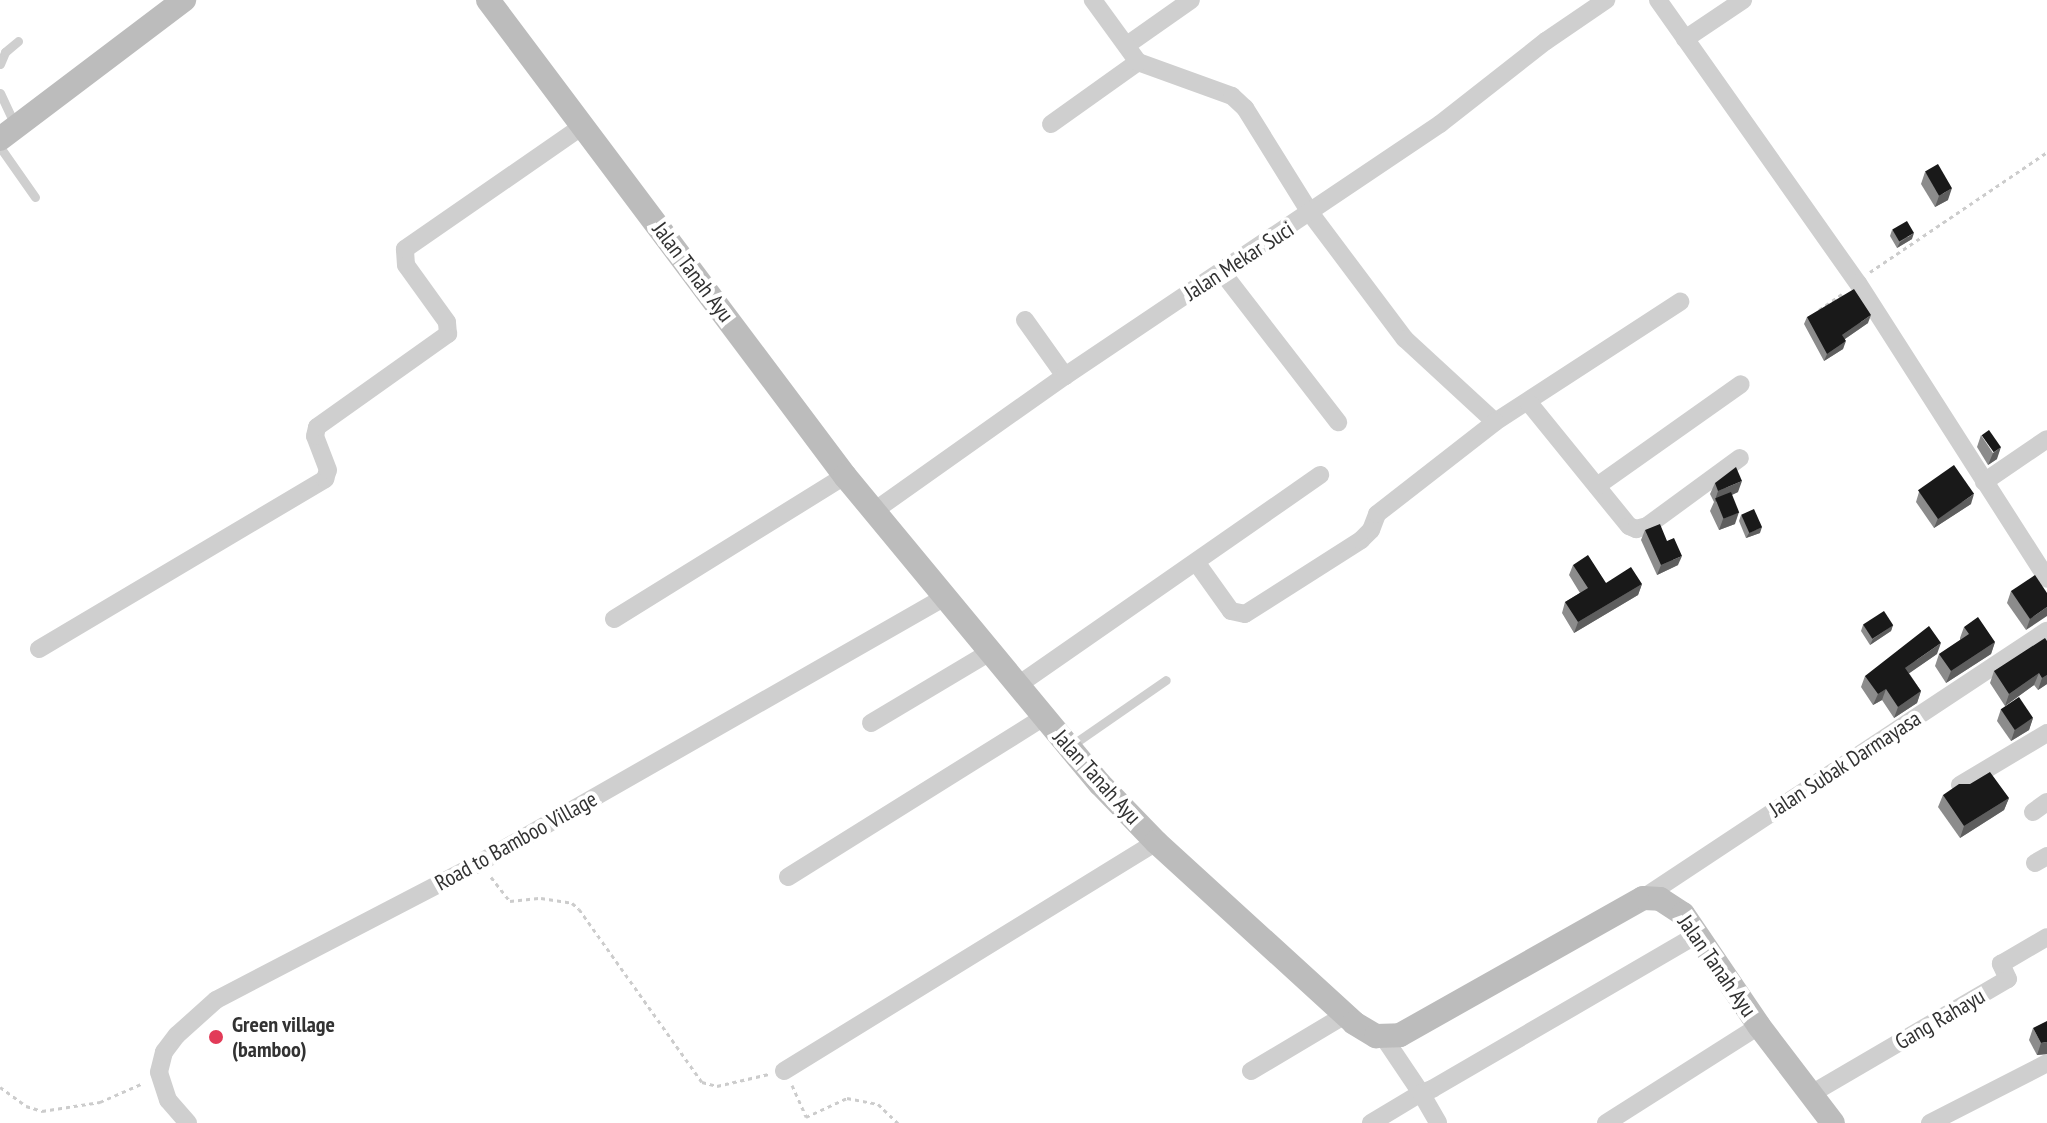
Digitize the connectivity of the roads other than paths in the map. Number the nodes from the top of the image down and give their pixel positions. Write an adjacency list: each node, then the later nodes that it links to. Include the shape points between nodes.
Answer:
1 (184, 0): 16 (street)
2 (488, 0): 15 (street, Jalan Tanah Ayu)
3 (1093, 0): 10 (street)
4 (1191, 0): 10 (street)
5 (1606, 0): 18 (street)
6 (1658, 0): 8 (street)
7 (1743, 0): 8 (street)
8 (1685, 39): 31 (street, via 1858,283)
9 (18, 41): 12 (lane)
10 (1127, 45): 11 (street)
11 (1138, 62): 14 (street); 18 (street, via 1232,96 1245,108)
12 (0, 64)
13 (0, 93): 16 (lane)
14 (1051, 124)
15 (584, 125): 30 (street, Jalan Tanah Ayu); 39 (street, via 405,249 406,265 447,322 448,334 317,427 325,479)
16 (5, 138): 17 (lane)
17 (35, 197)
18 (1311, 214): 19 (street, Jalan Mekar Suci); 26 (street, Jalan Mekar Suci, via 1405,339)
19 (1222, 272): 22 (street, Jalan Mekar Suci); 25 (street)
20 (1680, 302): 24 (street)
21 (1025, 320): 22 (street)
22 (1065, 376): 33 (street, Jalan Mekar Suci)
23 (1741, 384): 32 (street)
24 (1529, 403): 26 (street); 32 (street)
25 (1338, 422)
26 (1495, 422): 34 (street, via 1377,514 1361,540 1245,614 1231,611)
27 (2047, 439): 31 (street)
28 (1740, 458): 32 (street, via 1640,529 1629,526)
29 (1320, 475): 34 (street)
30 (845, 476): 33 (street, Jalan Tanah Ayu); 37 (street)
31 (1984, 482): 35 (street)
32 (1597, 486)
33 (874, 511): 36 (street, Jalan Tanah Ayu)
34 (1196, 562): 42 (street)
35 (2047, 579)
36 (945, 597): 40 (street, Jalan Tanah Ayu); 61 (street, Road to Bamboo Village, via 481,862 216,1000 177,1035 164,1052 159,1072 168,1100)
37 (614, 619)
38 (2047, 631): 50 (street, Jalan Subak Darmayasa)
39 (39, 649)
40 (992, 651): 42 (street, Jalan Tanah Ayu); 44 (street)
41 (1166, 680): 46 (lane)
42 (1018, 685): 43 (street, Jalan Tanah Ayu)
43 (1044, 717): 46 (street, Jalan Tanah Ayu); 49 (street)
44 (871, 723)
45 (2047, 733): 47 (street)
46 (1069, 747): 48 (street, Jalan Tanah Ayu)
47 (1960, 785)
48 (1156, 842): 53 (street, Jalan Tanah Ayu); 57 (street)
49 (788, 877)
50 (1643, 898): 51 (street, Jalan Tanah Ayu, via 1673,904); 55 (street, via 1414,1028)
51 (1698, 934): 54 (street, Jalan Tanah Ayu); 59 (street)
52 (2047, 937): 60 (street, Gang Rahayu, via 2001,964 2008,979)
53 (1345, 1015): 55 (street, Jalan Tanah Ayu); 58 (street)
54 (1759, 1026): 60 (street, Jalan Tanah Ayu); 64 (street)
55 (1384, 1038): 59 (street)
56 (2047, 1063): 66 (street)
57 (784, 1071)
58 (1251, 1071)
59 (1421, 1093): 62 (street); 63 (street)
60 (1811, 1094): 65 (street, Jalan Tanah Ayu)
61 (188, 1123)
62 (1371, 1123)
63 (1438, 1123)
64 (1606, 1123)
65 (1833, 1123)
66 (1930, 1123)

